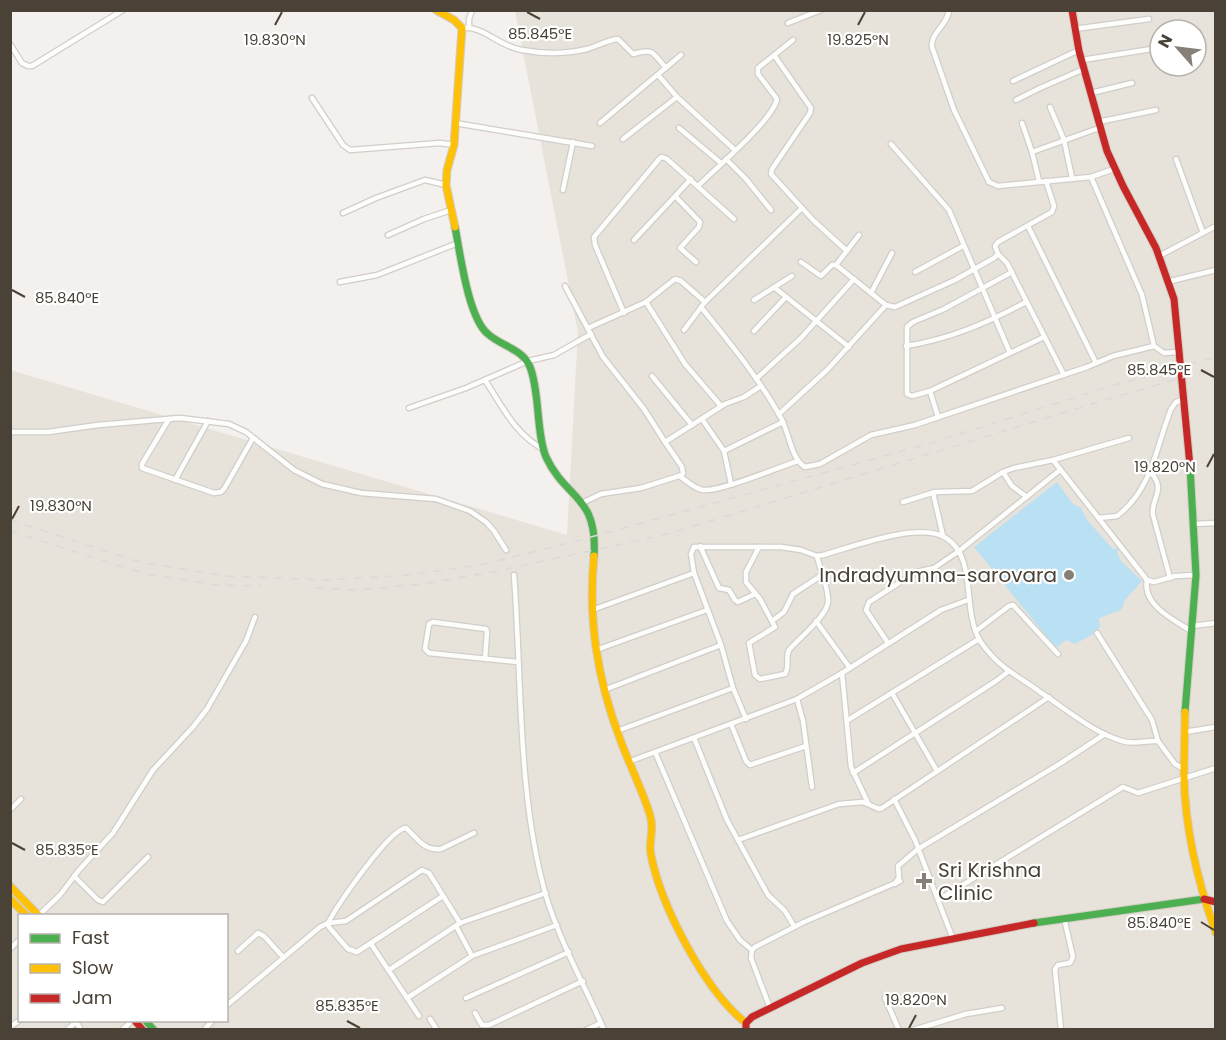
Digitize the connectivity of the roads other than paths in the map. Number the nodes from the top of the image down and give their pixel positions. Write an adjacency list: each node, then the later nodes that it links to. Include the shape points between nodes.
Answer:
1 (123, 10): 12 (street, via 32,66 22,63)
2 (436, 10): 9 (main road)
3 (472, 10): 9 (street)
4 (821, 10): 8 (street)
5 (949, 10): 50 (street, via 932,47 954,110 986,179 998,186)
6 (1072, 10): 10 (main road)
7 (1148, 19): 10 (street)
8 (788, 23)
9 (466, 27): 18 (street, via 482,31 506,46 556,53 618,39 633,54 651,52); 29 (main road)
10 (1074, 28): 13 (main road)
11 (793, 40): 16 (street)
12 (10, 44)
13 (1079, 50): 17 (main road); 21 (street)
14 (1148, 50): 17 (street)
15 (681, 55): 18 (street)
16 (774, 55): 40 (street, via 758,71 777,101 763,122); 55 (street, via 811,108 771,172)
17 (1082, 60): 19 (main road)
18 (666, 68): 20 (street)
19 (1084, 69): 23 (main road); 26 (street)
20 (658, 75): 24 (street); 30 (street)
21 (1013, 81)
22 (1132, 83): 23 (street)
23 (1090, 93): 32 (main road)
24 (677, 97): 34 (street); 40 (street)
25 (312, 98): 38 (street, via 350,150 440,143)
26 (1016, 100)
27 (1050, 107): 35 (street)
28 (1156, 110): 32 (street)
29 (455, 123): 36 (street); 38 (main road)
30 (600, 123)
31 (1022, 123): 41 (street)
32 (1099, 125): 35 (street); 45 (main road)
33 (679, 128): 44 (street)
34 (623, 139)
35 (1064, 140): 41 (street); 47 (street)
36 (573, 142): 39 (street); 53 (street)
37 (891, 144): 67 (street, via 949,210)
38 (454, 146): 51 (main road)
39 (592, 146)
40 (735, 150): 42 (street)
41 (1032, 152): 50 (street)
42 (726, 159): 44 (street); 57 (street)
43 (1176, 159): 62 (street)
44 (721, 164): 52 (street)
45 (1114, 169): 46 (street); 71 (main road)
46 (1091, 177): 47 (street); 103 (street, via 1142,295)
47 (1072, 178): 49 (street)
48 (691, 179): 52 (street); 54 (street); 94 (street, via 662,157 594,237)
49 (1046, 181): 50 (street); 60 (street, via 1054,210)
50 (1039, 182)
51 (446, 185): 56 (main road); 58 (street, via 430,180 419,182)
52 (699, 186): 59 (street)
53 (563, 190)
54 (675, 196): 65 (street); 72 (street, via 700,222 681,248)
55 (802, 208): 68 (street); 90 (street)
56 (451, 210): 63 (street); 66 (main road)
57 (771, 210)
58 (343, 213)
59 (734, 219)
60 (1028, 226): 70 (street, via 998,242); 108 (street)
61 (1215, 226): 62 (street)
62 (1203, 233): 71 (street)
63 (388, 235)
64 (859, 235): 68 (street)
65 (634, 240)
66 (458, 243): 82 (street, via 377,275); 107 (main road, via 481,328)
67 (963, 246): 75 (street); 77 (street)
68 (847, 251): 74 (street)
69 (892, 253): 86 (street)
70 (998, 254): 75 (street); 78 (street)
71 (1161, 255): 81 (main road)
72 (696, 262)
73 (801, 262): 74 (street, via 821,276)
74 (836, 265): 80 (street)
75 (974, 269): 85 (street); 92 (street, via 911,301 895,307)
76 (1215, 270): 81 (street)
77 (915, 272)
78 (1012, 272): 85 (street); 91 (street)
79 (792, 276): 84 (street)
80 (854, 279): 86 (street); 96 (street)
81 (1171, 281): 105 (main road)
82 (340, 282)
83 (566, 286): 97 (street)
84 (774, 288): 87 (street); 88 (street)
85 (983, 288): 95 (street); 102 (street, via 909,324)
86 (871, 293): 92 (street)
87 (786, 297): 96 (street); 99 (street)
88 (754, 300)
89 (646, 302): 90 (street, via 675,279); 94 (street); 116 (street, via 679,356)
90 (705, 302): 93 (street)
91 (1026, 302): 95 (street); 101 (street)
92 (886, 305): 104 (street)
93 (701, 307): 98 (street); 111 (street)
94 (624, 312): 97 (street)
95 (996, 318): 102 (street, via 949,337); 106 (street)
96 (816, 321): 104 (street); 111 (street)
97 (588, 328): 100 (street)
98 (684, 330)
99 (754, 331)
100 (591, 334): 107 (street, via 554,355); 128 (street, via 613,372)
101 (1044, 337): 106 (street); 109 (street)
102 (906, 346): 114 (street, via 907,394)
103 (1154, 346): 105 (street, via 1164,353); 108 (street)
104 (849, 347): 118 (street)
105 (1178, 352): 115 (main road)
106 (1010, 353): 114 (street)
107 (528, 361): 112 (street); 129 (main road)
108 (1096, 363): 109 (street)
109 (1064, 375): 119 (street)
110 (652, 376): 124 (street)
111 (756, 379): 113 (street)
112 (485, 380): 117 (street); 129 (street, via 517,428)
113 (761, 386): 116 (street); 118 (street)
114 (930, 392): 119 (street)
115 (1184, 400): 135 (street, via 1171,409); 145 (main road)
116 (721, 406): 120 (street)
117 (409, 408)
118 (779, 414): 123 (street)
119 (938, 417): 132 (street, via 871,435 809,468)
120 (702, 418): 124 (street); 130 (street)
121 (169, 419): 122 (street); 125 (street, via 48,432); 137 (street, via 141,466)
122 (208, 421): 126 (street, via 229,424); 137 (street)
123 (783, 422): 130 (street); 132 (street)
124 (692, 425): 128 (street)
125 (10, 432)
126 (253, 438): 137 (street, via 221,492); 149 (street, via 294,470 322,484 361,493 436,500 470,511 495,531)
127 (1129, 438): 131 (street)
128 (665, 442): 136 (street, via 684,470)
129 (545, 450): 142 (main road, via 555,473)
130 (724, 451): 138 (street)
131 (1053, 460): 133 (street); 134 (street)
132 (798, 461): 138 (street)
133 (1060, 470): 140 (street); 143 (street)
134 (1003, 472): 139 (street, via 972,491); 140 (street)
135 (1150, 473): 143 (street, via 1142,490 1122,512); 156 (street, via 1156,479 1158,492 1153,515)
136 (679, 476): 138 (street, via 703,490); 142 (street, via 633,490 601,494)
137 (175, 480)
138 (731, 484)
139 (933, 493): 141 (street); 146 (street)
140 (1026, 497): 150 (street)
141 (903, 502)
142 (582, 503): 160 (main road, via 594,536)
143 (1099, 518): 157 (street)
144 (1215, 523): 145 (street)
145 (1194, 524): 153 (main road)
146 (943, 536): 150 (street); 151 (street, via 898,534)
147 (700, 546): 148 (street); 152 (street, via 692,550); 158 (street, via 719,588 729,590 738,602)
148 (759, 547): 151 (street, via 796,549); 158 (street, via 745,577)
149 (506, 550)
150 (959, 551): 159 (street, via 965,564); 170 (street, via 934,568 916,572 867,604 866,610)
151 (817, 556): 155 (street)
152 (694, 573): 160 (street); 161 (street)
153 (1196, 574): 156 (street); 166 (main road)
154 (514, 575): 175 (street)
155 (822, 575): 163 (street, via 793,594 784,612); 164 (street, via 828,602)
156 (1170, 578): 157 (street)
157 (1148, 580): 166 (street, via 1146,589 1154,603 1166,615)
158 (754, 594): 163 (street)
159 (968, 600): 167 (street); 170 (street, via 941,610)
160 (592, 610): 172 (main road)
161 (707, 610): 171 (street); 172 (street)
162 (255, 617): 211 (street, via 246,641 207,708 153,770 121,823)
163 (772, 621): 164 (street, via 774,628 749,643 758,678 785,674 789,650)
164 (816, 621): 176 (street)
165 (1215, 623): 166 (street)
166 (1192, 629): 189 (main road)
167 (976, 631): 169 (street); 173 (street, via 1013,605)
168 (1097, 633): 193 (street, via 1152,720)
169 (979, 639): 177 (street); 181 (street)
170 (888, 643): 176 (street)
171 (721, 645): 179 (street); 180 (street)
172 (596, 650): 180 (main road)
173 (1058, 654)
174 (485, 659): 174 (street, via 486,629 429,624 425,649 429,652); 175 (street)
175 (519, 662): 213 (street, via 531,827)
176 (850, 668): 178 (street)
177 (1009, 671): 182 (street); 190 (street)
178 (842, 673): 183 (street); 185 (street)
179 (733, 688): 184 (street); 188 (street)
180 (604, 690): 188 (main road)
181 (892, 693): 185 (street); 190 (street)
182 (1049, 697): 191 (street); 199 (street)
183 (797, 699): 184 (street); 194 (street)
184 (746, 719): 186 (street)
185 (848, 720): 200 (street)
186 (731, 724): 192 (street); 194 (street, via 750,765)
187 (1215, 727): 189 (street)
188 (617, 731): 196 (main road)
189 (1184, 732): 198 (main road)
190 (914, 733): 199 (street); 200 (street)
191 (1105, 734): 193 (street, via 1128,743); 209 (street)
192 (694, 738): 195 (street); 208 (street)
193 (1158, 741): 198 (street, via 1175,764)
194 (806, 746): 202 (street)
195 (655, 752): 196 (street); 230 (street, via 726,921)
196 (628, 762): 247 (main road, via 652,819 650,850 667,906 704,974 730,1011)
197 (1215, 768): 201 (street)
198 (1184, 769): 201 (main road)
199 (937, 771): 204 (street)
200 (853, 773): 205 (street)
201 (1184, 778): 216 (main road, via 1192,856); 217 (street, via 1138,793 1123,787)
202 (812, 788)
203 (21, 799): 206 (street)
204 (894, 799): 205 (street, via 879,809); 209 (street)
205 (868, 803): 208 (street, via 831,806)
206 (10, 810)
207 (474, 832): 223 (street, via 435,850 424,846 405,828 399,829 377,853)
208 (738, 840): 226 (street, via 768,895)
209 (918, 849): 217 (street); 226 (street, via 898,866 898,883)
210 (148, 857): 211 (street, via 103,902)
211 (74, 876): 221 (street)
212 (10, 886): 220 (main road)
213 (546, 894): 224 (street); 225 (street)
214 (443, 896): 223 (street, via 429,873 422,870 346,921); 224 (street); 229 (street)
215 (10, 899): 219 (main road)
216 (1204, 899): 218 (main road); 222 (main road); 227 (main road)
217 (938, 900): 228 (street)
218 (1215, 902)
219 (26, 914)
220 (38, 914)
221 (40, 914)
222 (1064, 918): 228 (main road); 253 (street, via 1073,957 1070,963 1055,969)
223 (328, 923): 229 (street, via 352,951 362,951); 234 (street)
224 (458, 924): 233 (street); 235 (street)
225 (557, 926): 232 (street); 233 (street)
226 (794, 926): 230 (street)
227 (1215, 933)
228 (953, 939): 241 (main road, via 901,948)
229 (371, 944): 235 (street)
230 (752, 950): 241 (street, via 751,958)
231 (238, 951): 234 (street, via 258,933)
232 (569, 952): 236 (street); 238 (street)
233 (472, 956): 237 (street)
234 (283, 957): 240 (street)
235 (389, 970): 237 (street)
236 (583, 981): 243 (street, via 489,1026 482,1026); 246 (street)
237 (407, 998): 244 (street)
238 (466, 998)
239 (885, 998): 251 (street)
240 (228, 1004)
241 (770, 1008): 247 (main road, via 752,1017)
242 (1002, 1008): 252 (street)
243 (475, 1013)
244 (419, 1016)
245 (430, 1019): 248 (street)
246 (601, 1023): 249 (street); 250 (street)
247 (746, 1026)
248 (437, 1029)
249 (586, 1029)
250 (604, 1029)
251 (899, 1029)
252 (913, 1029)
253 (1061, 1029)

